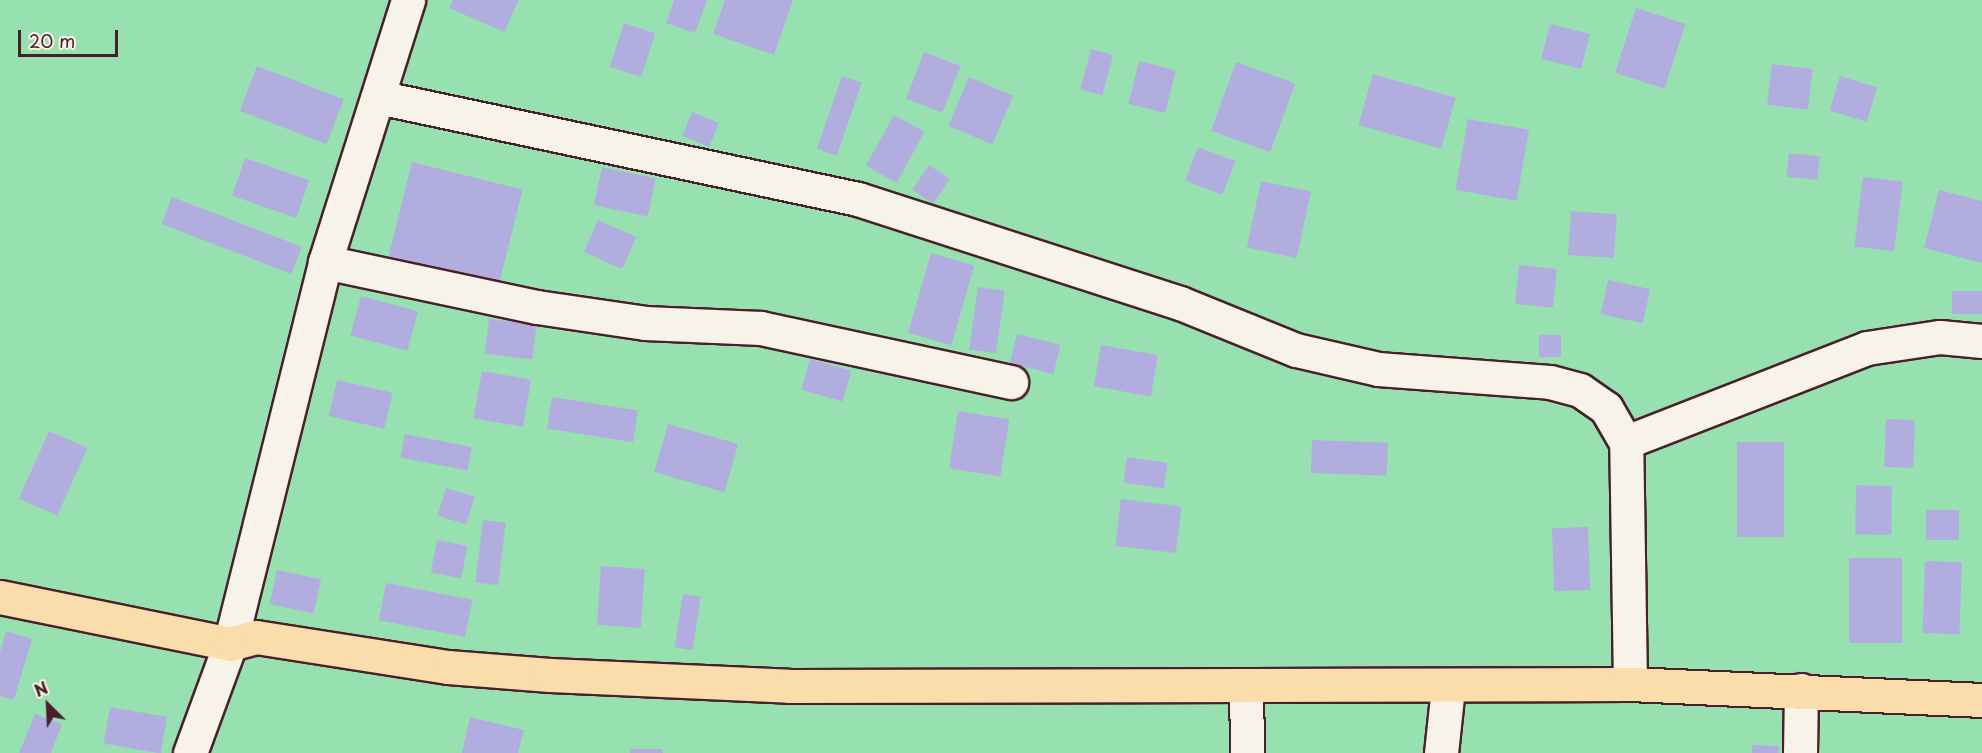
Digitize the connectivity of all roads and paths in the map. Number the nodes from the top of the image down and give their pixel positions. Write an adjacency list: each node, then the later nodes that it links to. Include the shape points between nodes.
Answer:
1 (408, 0): 2 (street)
2 (378, 97): 3 (street); 6 (street, via 858,199 1180,303 1296,350 1378,369 1550,381 1580,390 1606,408)
3 (325, 262): 5 (street, via 537,308 645,323 761,328); 8 (street)
4 (1982, 340): 6 (street, via 1940,337 1867,348)
5 (1011, 382)
6 (1626, 442): 9 (street)
7 (0, 597): 8 (main road)
8 (230, 644): 10 (main road, via 256,637 448,667 789,686); 14 (street)
9 (1630, 684): 11 (main road); 12 (main road)
10 (1246, 686): 11 (main road); 15 (street)
11 (1448, 687): 16 (street)
12 (1800, 690): 13 (main road); 17 (street)
13 (1982, 700)
14 (190, 753)
15 (1247, 753)
16 (1441, 753)
17 (1800, 753)

